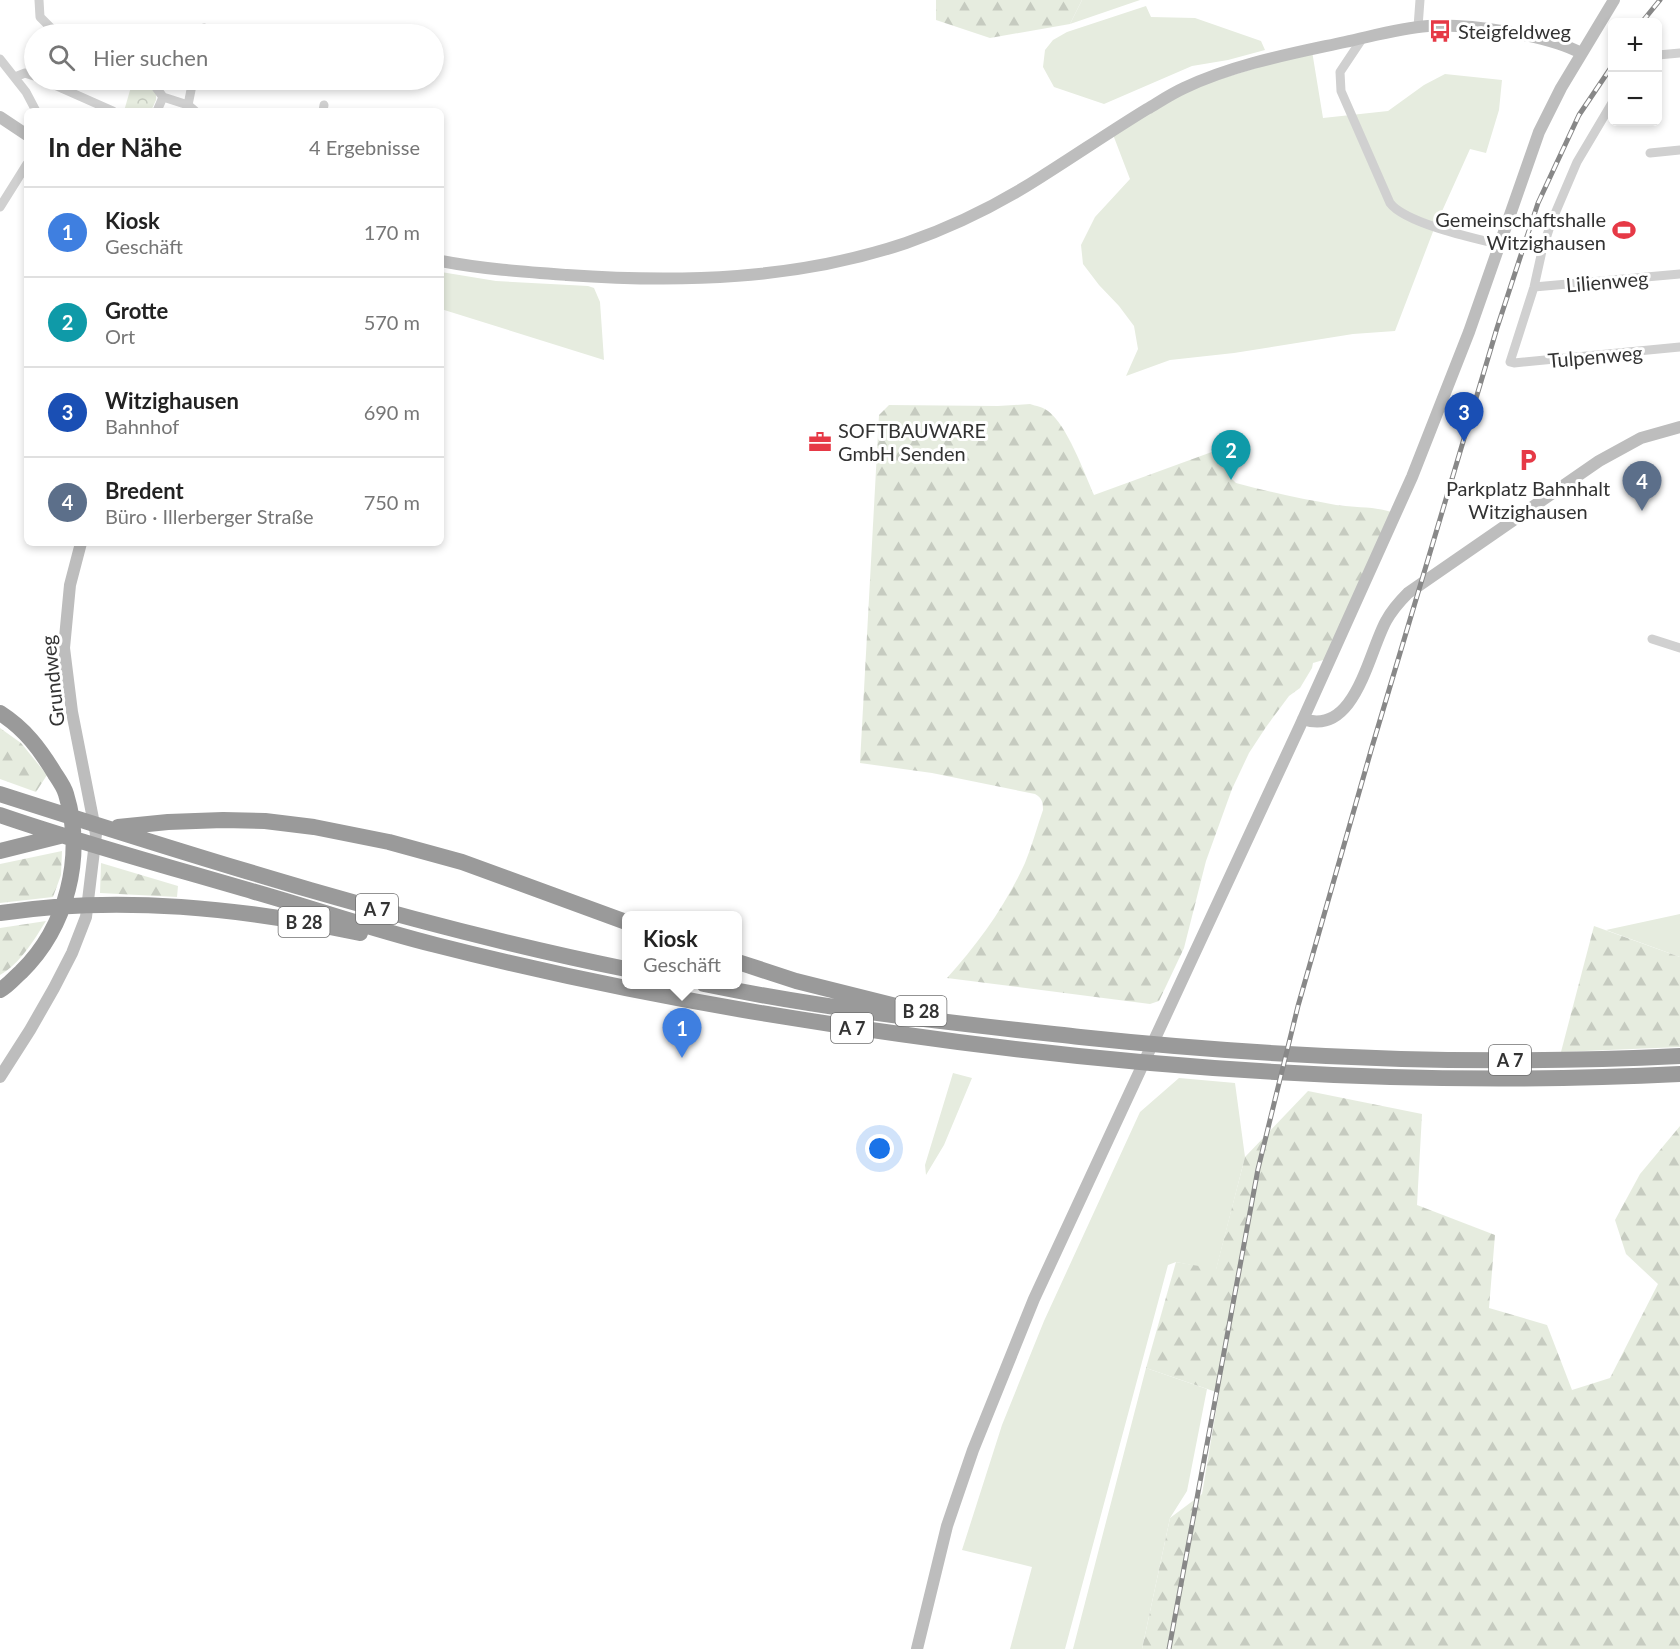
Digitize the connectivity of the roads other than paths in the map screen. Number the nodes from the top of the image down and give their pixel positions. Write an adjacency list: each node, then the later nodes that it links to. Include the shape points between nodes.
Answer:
1 (38, 0): 4 (street, via 40,17)
2 (1420, 0): 5 (street)
3 (1614, 0): 7 (main road)
4 (47, 24)
5 (1418, 27): 6 (main road); 7 (main road, via 1499,31 1558,43)
6 (1362, 39): 28 (street, via 1340,72 1341,91 1390,203 1410,217); 29 (main road, via 1275,57 1183,89 1014,193 943,229 872,253 729,278 604,278)
7 (1581, 52): 28 (main road, via 1539,132)
8 (1680, 53): 9 (street)
9 (1662, 55)
10 (0, 59): 12 (street)
11 (24, 73): 12 (street)
12 (15, 77): 17 (street)
13 (66, 90): 18 (street)
14 (158, 90): 16 (street)
15 (192, 90): 20 (street)
16 (163, 97): 19 (street); 20 (street)
17 (34, 108)
18 (106, 108)
19 (158, 108)
20 (191, 108)
21 (1608, 110): 31 (street, via 1577,162 1563,195 1542,251)
22 (0, 117): 23 (main road)
23 (24, 133)
24 (1680, 150): 25 (street)
25 (1650, 153)
26 (24, 169): 27 (street)
27 (0, 207)
28 (1498, 244): 38 (main road, via 1469,332 1412,477)
29 (444, 261)
30 (1680, 274): 31 (street, Lilienweg)
31 (1534, 287): 32 (street, Tulpenweg, via 1510,362)
32 (1680, 348)
33 (1680, 427): 38 (main road, via 1641,438 1599,461 1408,593 1384,623 1346,709 1324,721)
34 (80, 546): 54 (main road, Grundweg, via 70,585 64,648 96,834 86,917 54,988)
35 (1652, 639): 36 (street)
36 (1680, 648)
37 (0, 713): 50 (highway, via 25,731 66,792 73,845 69,887 53,930 34,959)
38 (1303, 719): 55 (main road, via 1007,1364 947,1526)
39 (0, 794): 46 (highway, A 7, via 411,918)
40 (0, 814): 44 (highway, A 7)
41 (0, 851): 43 (highway, via 85,831 168,822 265,821 389,842 462,862)
42 (0, 913): 44 (highway, B 28, via 115,904 171,906 264,915 420,947)
43 (622, 920)
44 (434, 945): 47 (highway, A 7)
45 (742, 964): 51 (highway, B 28, via 845,994)
46 (622, 968)
47 (622, 986)
48 (637, 989): 53 (highway, A 7, via 846,1027 1195,1068 1514,1078)
49 (732, 989): 51 (highway, A 7)
50 (0, 990)
51 (996, 1029): 52 (highway, A 7, via 1254,1053 1514,1060)
52 (1680, 1056)
53 (1680, 1074)
54 (0, 1077)
55 (917, 1649)

